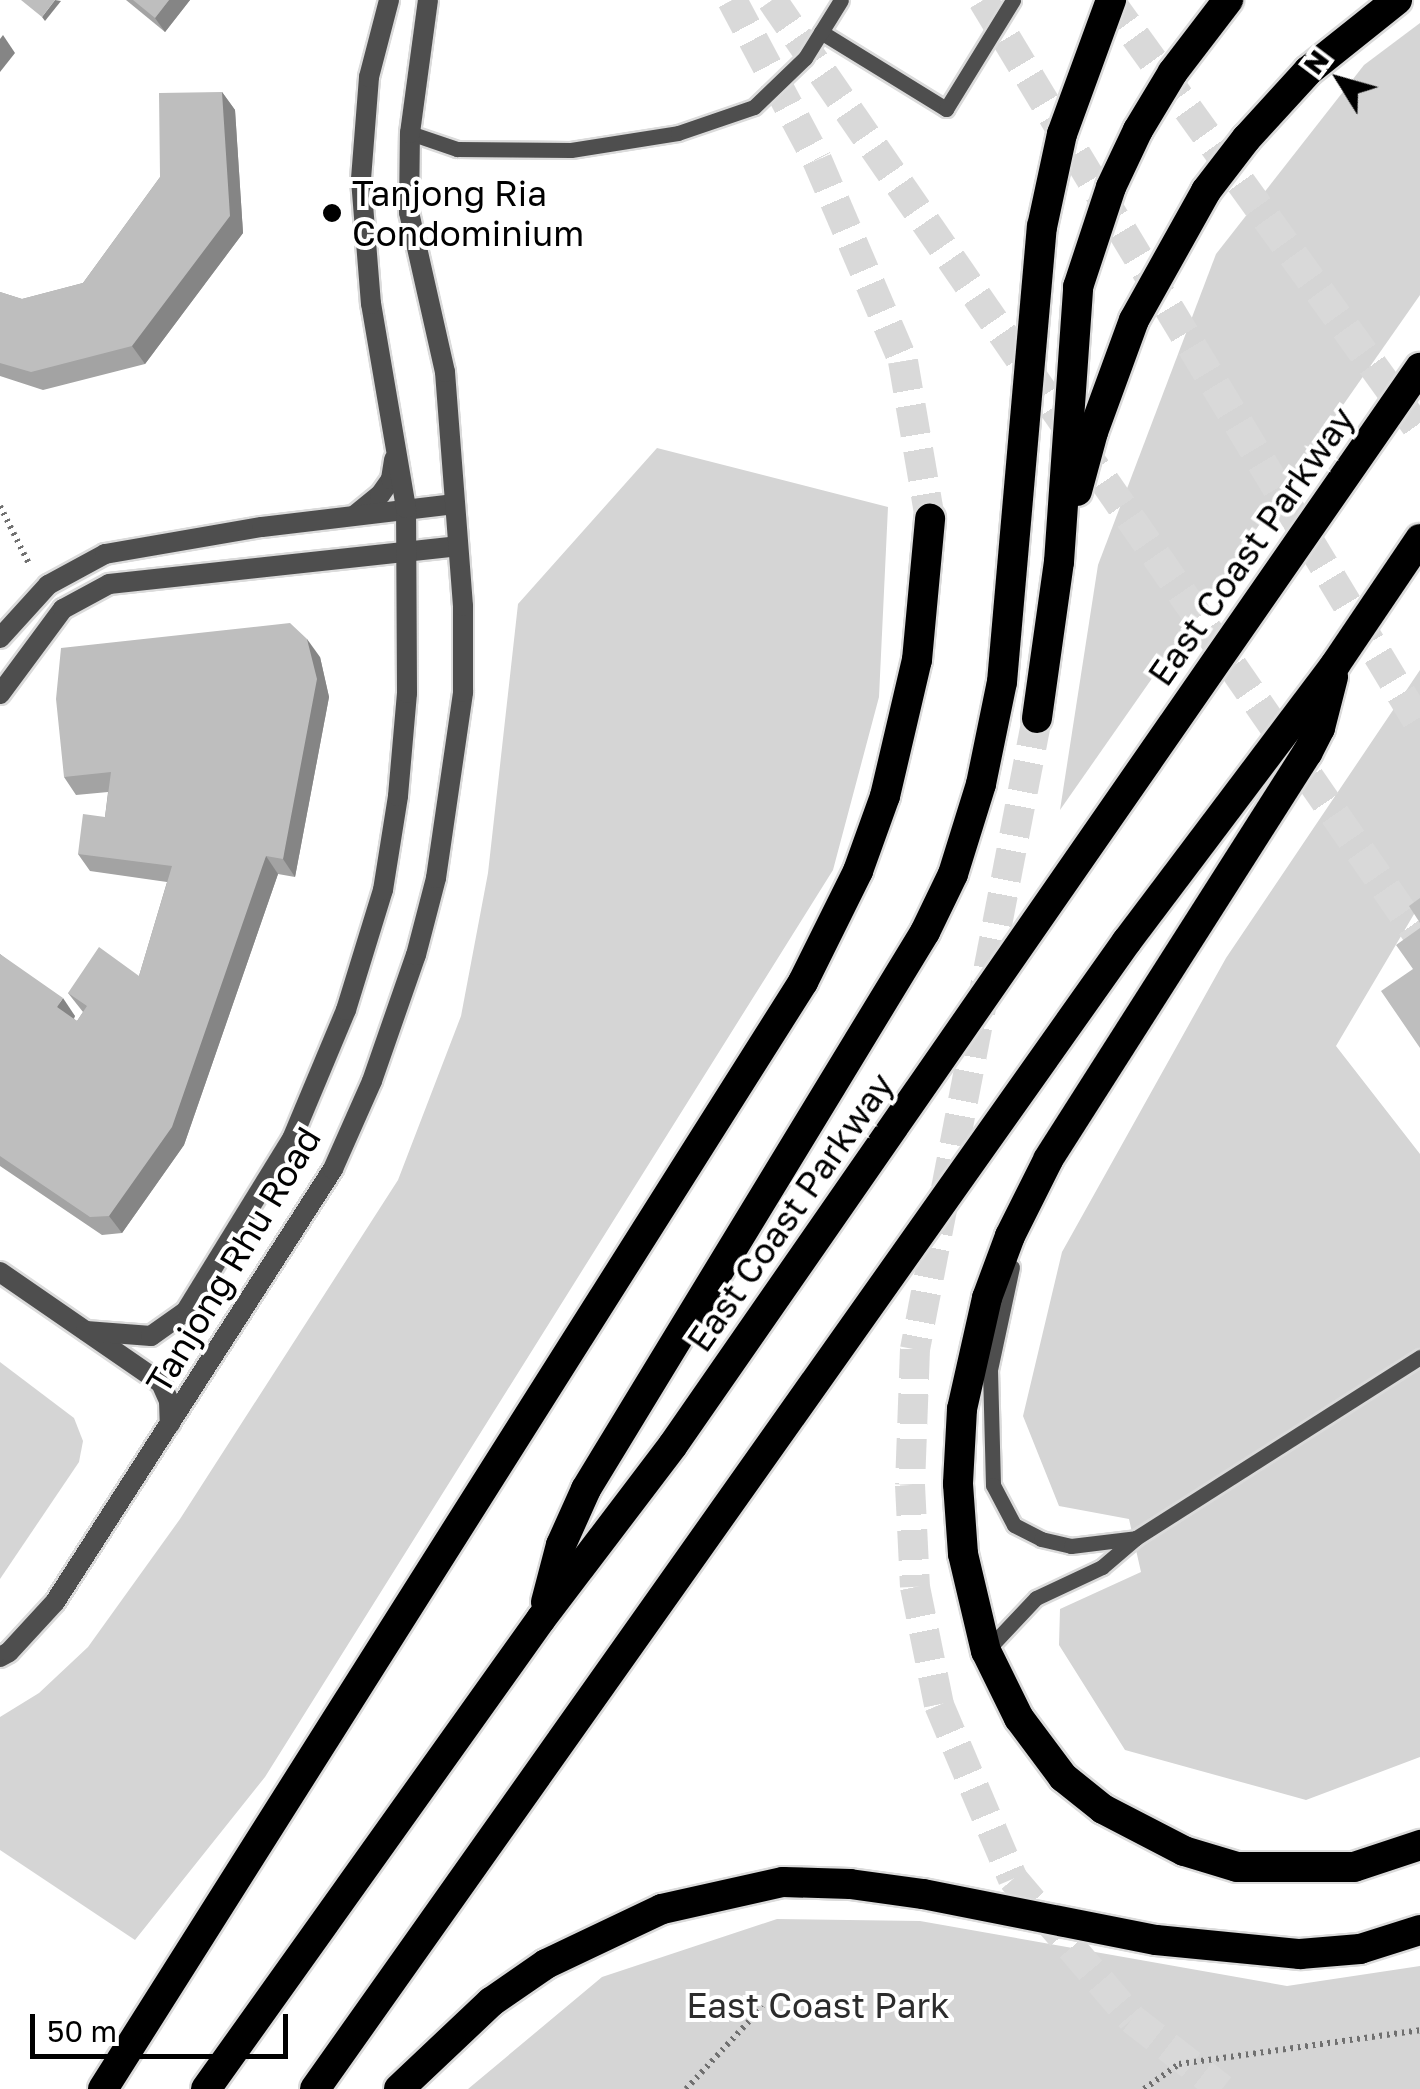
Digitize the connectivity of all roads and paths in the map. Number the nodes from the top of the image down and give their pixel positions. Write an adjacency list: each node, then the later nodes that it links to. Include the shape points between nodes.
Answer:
1 (389, 0): 11 (street, Tanjong Rhu Road, via 369,77 360,179 371,304)
2 (428, 0): 9 (street, Tanjong Rhu Road)
3 (841, 0): 8 (lane)
4 (1013, 0): 8 (lane, via 946,109)
5 (1111, 0): 34 (highway, via 1062,134 1042,227 1002,682 953,874 925,932 586,1489 560,1545)
6 (1228, 0): 21 (highway, via 1138,130 1092,236 1078,287)
7 (1398, 0): 21 (highway, via 1308,71 1206,191 1134,320 1093,432)
8 (822, 32): 9 (lane, via 806,58 754,107 678,133 571,150 457,149)
9 (410, 132): 12 (street, Tanjong Rhu Road, via 409,212 445,372)
10 (1420, 368): 34 (highway, East Coast Parkway, via 673,1445)
11 (396, 450): 14 (street, Tanjong Rhu Road); 15 (street, Tanjong Rhu Road, via 391,479)
12 (455, 504): 14 (street); 18 (street, Tanjong Rhu Road)
13 (0, 507): 22 (path, via 31,569)
14 (406, 508): 15 (street); 19 (street, Tanjong Rhu Road)
15 (354, 516): 20 (street)
16 (930, 519): 41 (highway, via 917,660 885,796 858,871 803,982)
17 (1420, 539): 25 (highway)
18 (458, 546): 19 (street); 32 (street, Tanjong Rhu Road, via 463,692 436,878 416,955 333,1169)
19 (405, 551): 23 (street); 30 (street, Tanjong Rhu Road, via 406,693 398,796 382,890 346,1010 292,1138 186,1312 152,1336)
20 (106, 554): 22 (street); 23 (street)
21 (1059, 562): 27 (highway)
22 (48, 584): 24 (street)
23 (110, 584): 26 (street, via 63,609)
24 (0, 638)
25 (1335, 664): 28 (highway, via 1307,753); 43 (highway, via 1127,941)
26 (0, 694)
27 (1037, 718)
28 (1024, 1205): 33 (lane, via 990,1370 993,1486 1014,1525 1042,1539 1071,1546); 35 (highway, via 987,1298 962,1410 963,1554)
29 (0, 1272): 30 (street, Tanjong Rhu Road)
30 (86, 1331): 32 (street, Tanjong Rhu Road, via 161,1383)
31 (1420, 1357): 33 (lane)
32 (170, 1424): 36 (street, Tanjong Rhu Road, via 55,1602)
33 (1136, 1538): 35 (lane, via 1102,1568 1036,1598)
34 (541, 1619): 42 (highway, East Coast Parkway)
35 (986, 1652): 37 (highway, via 1020,1718 1063,1777 1141,1832 1184,1851 1255,1868 1354,1866)
36 (0, 1656)
37 (1420, 1845)
38 (1420, 1930): 44 (highway, via 1360,1949 1300,1954 1156,1940 923,1894 783,1882 662,1909 546,1964 491,2002)
39 (763, 2006): 45 (path)
40 (1420, 2030): 46 (path, via 1179,2064)
41 (103, 2089)
42 (206, 2089)
43 (316, 2089)
44 (400, 2089)
45 (686, 2089)
46 (1144, 2089)

